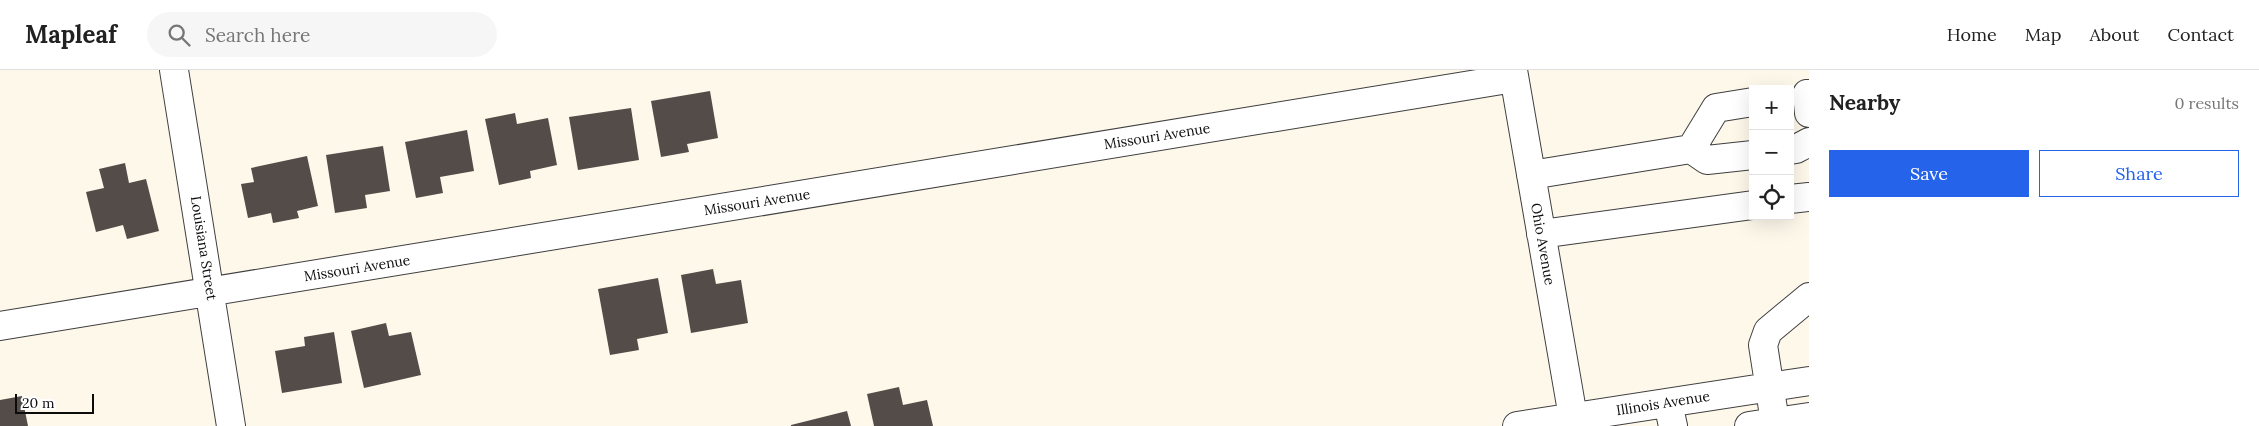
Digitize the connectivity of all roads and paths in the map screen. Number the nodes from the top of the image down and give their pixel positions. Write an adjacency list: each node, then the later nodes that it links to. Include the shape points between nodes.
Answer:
1 (174, 70): 11 (street, Louisiana Street)
2 (1513, 74): 8 (street, Ohio Avenue); 11 (street, Missouri Avenue)
3 (1749, 103): 5 (street, via 1716,108)
4 (1809, 142): 6 (street)
5 (1691, 149): 7 (street, via 1707,160); 8 (street)
6 (1794, 149)
7 (1749, 155)
8 (1531, 175): 10 (street, Ohio Avenue)
9 (1749, 206): 10 (street)
10 (1541, 234): 17 (street, Ohio Avenue)
11 (211, 292): 13 (street, Missouri Avenue); 20 (street, Louisiana Street)
12 (1809, 297): 15 (street, via 1768,331 1763,345)
13 (0, 326)
14 (1809, 380): 15 (street, Illinois Avenue)
15 (1770, 387): 16 (street, Illinois Avenue); 19 (street)
16 (1671, 414): 18 (street, Illinois Avenue)
17 (1573, 417): 18 (street, Illinois Avenue); 21 (street, Illinois Avenue)
18 (1634, 417)
19 (1786, 422)
20 (231, 426)
21 (1517, 426)

